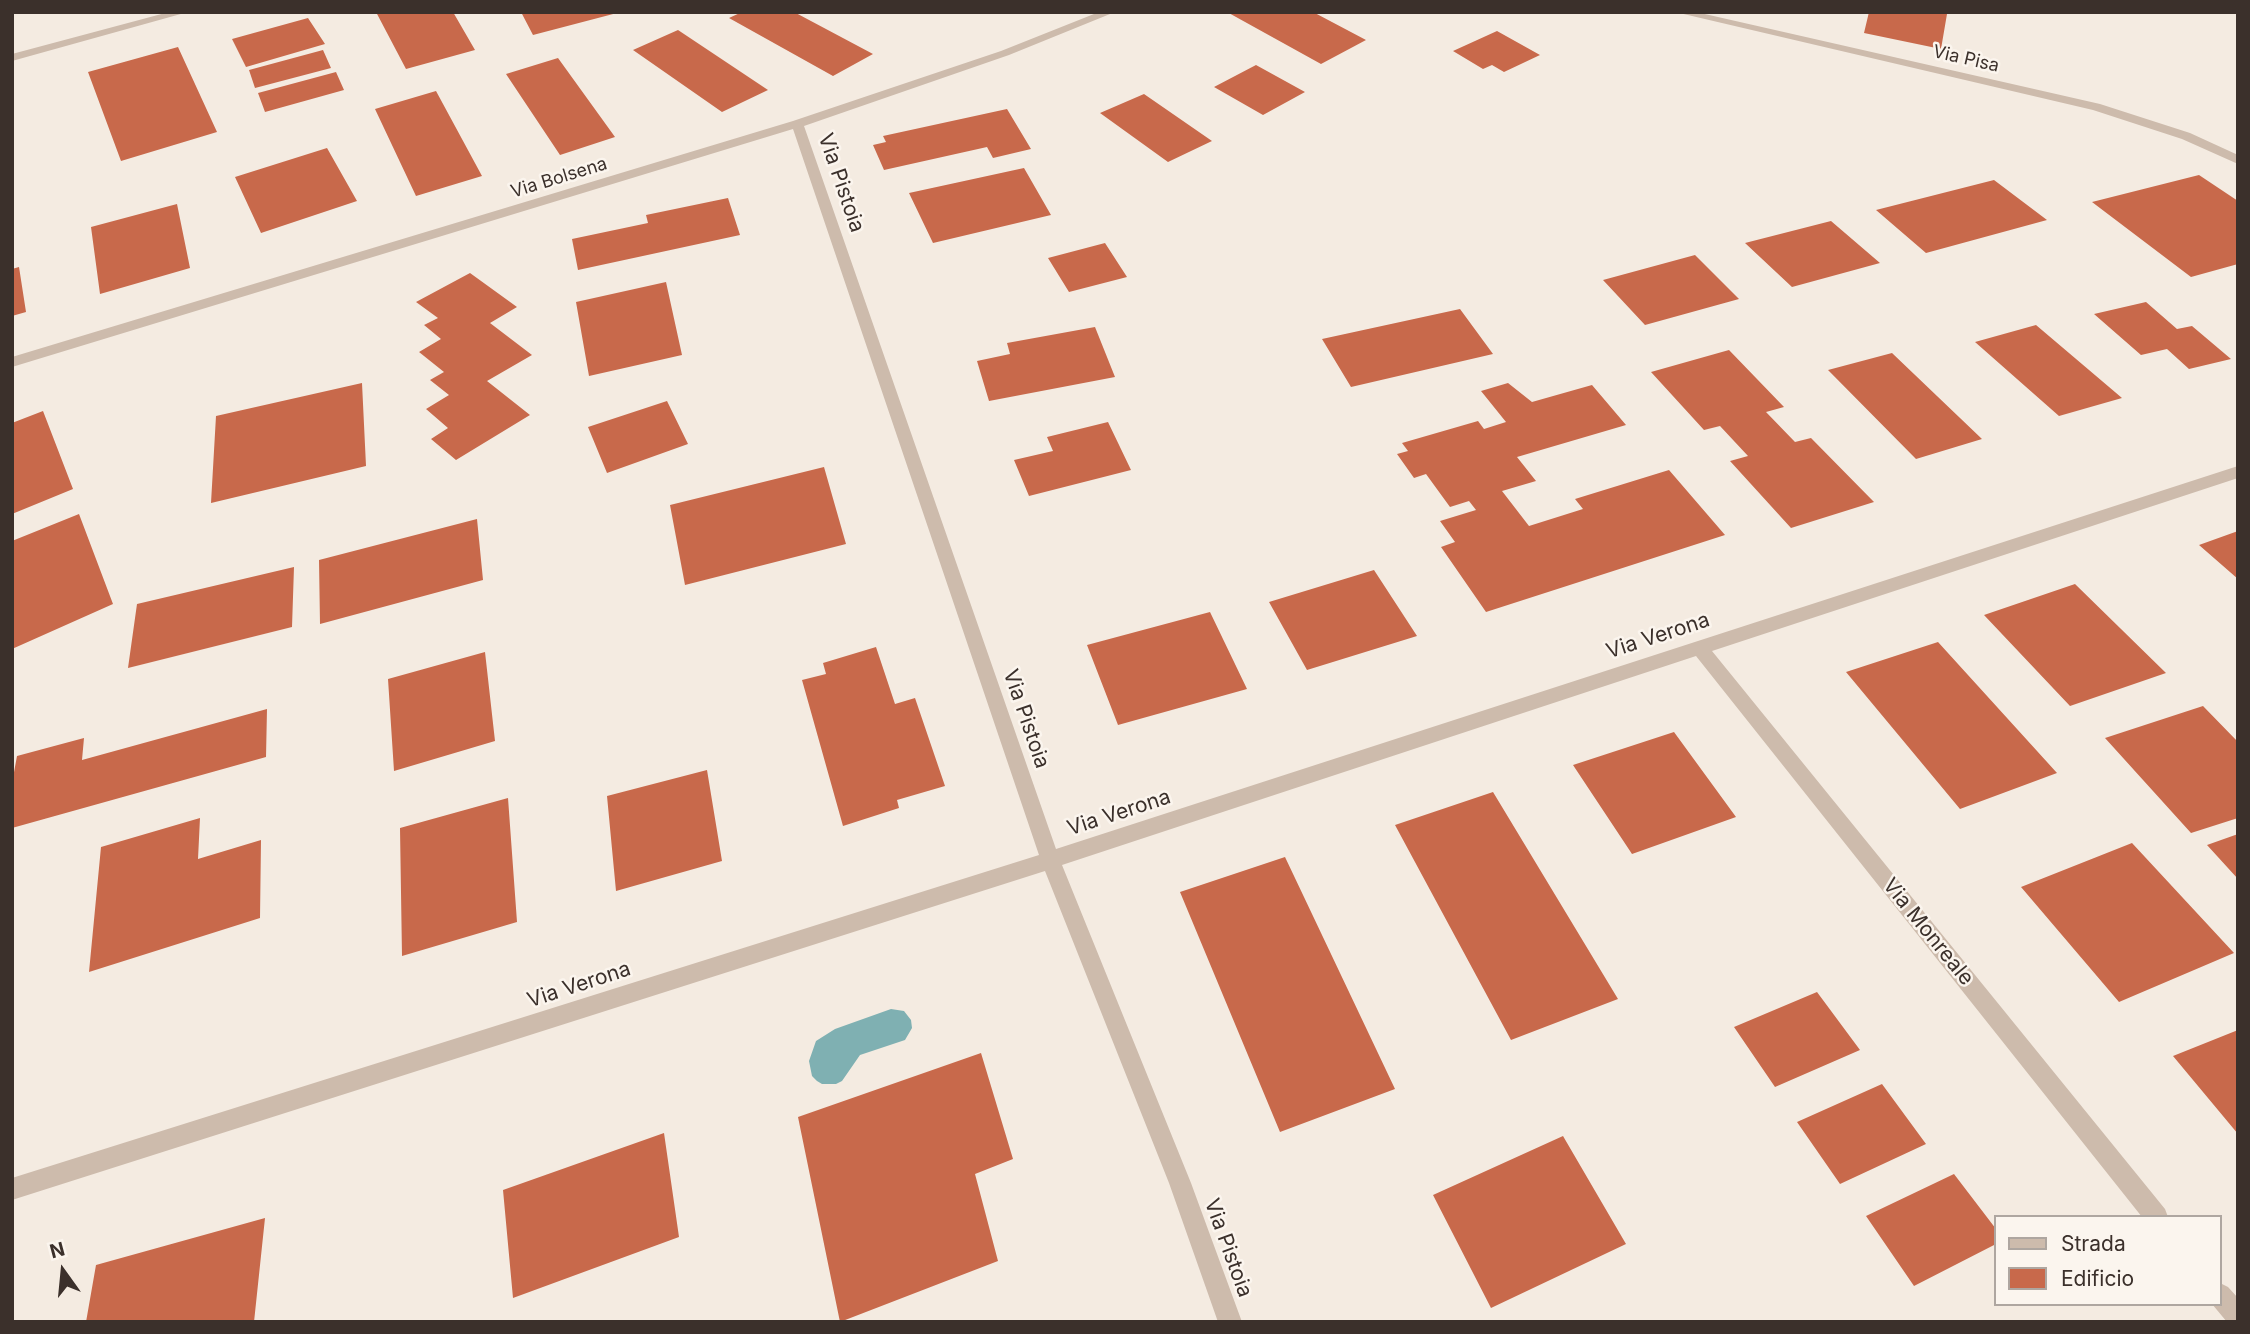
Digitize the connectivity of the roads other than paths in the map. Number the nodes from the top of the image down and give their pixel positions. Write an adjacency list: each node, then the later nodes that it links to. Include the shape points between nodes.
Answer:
1 (183, 12): 4 (street)
2 (1110, 12): 5 (street, Via Bolsena)
3 (1680, 12): 6 (street, Via Pisa, via 2105,110 2186,136)
4 (12, 58)
5 (797, 124): 7 (street, Via Bolsena); 10 (street, Via Pistoia)
6 (2238, 160)
7 (12, 362)
8 (2238, 472): 9 (street, Via Verona)
9 (1699, 647): 10 (street, Via Verona); 12 (street, Via Monreale)
10 (1050, 860): 11 (street, Via Verona); 15 (street, Via Pistoia, via 1175,1171)
11 (12, 1189)
12 (2155, 1215)
13 (2222, 1297): 14 (street)
14 (2238, 1317)
15 (1230, 1322)

